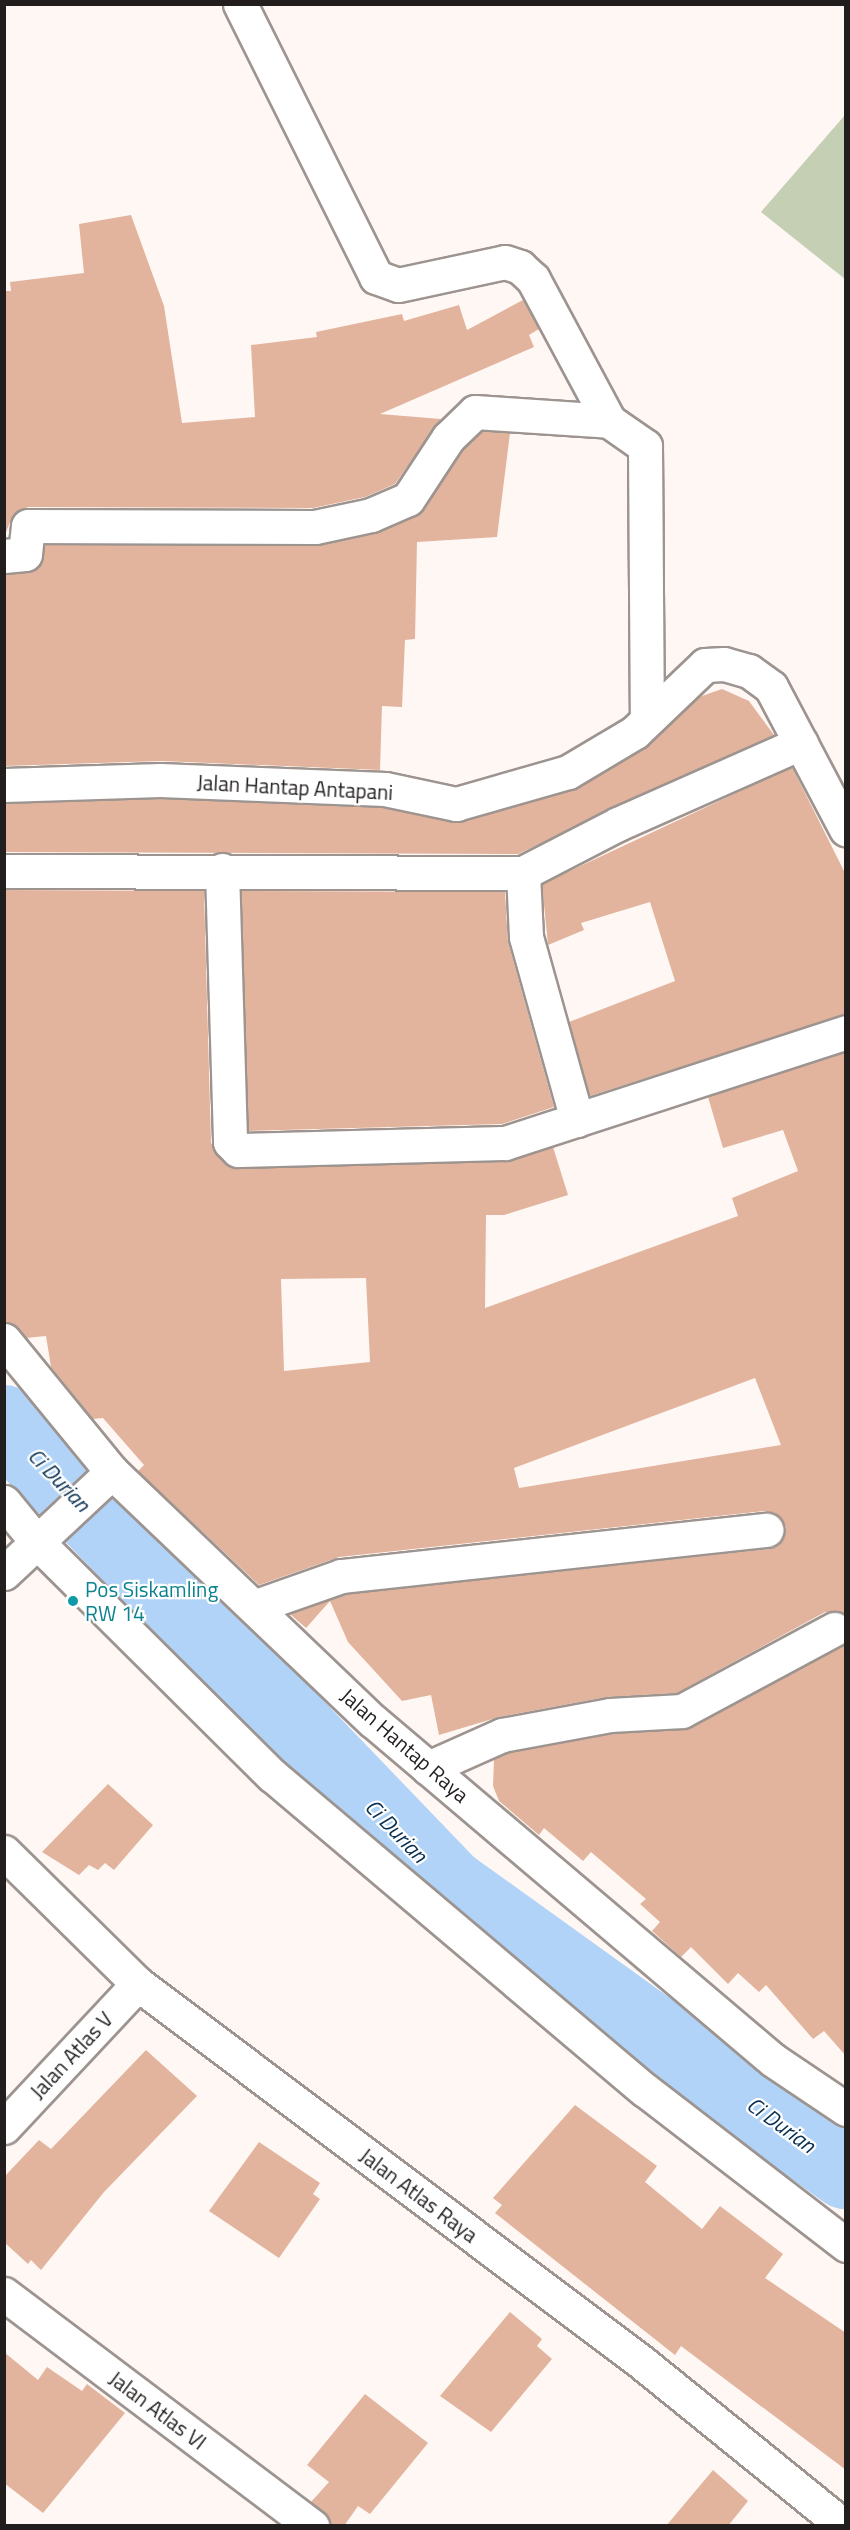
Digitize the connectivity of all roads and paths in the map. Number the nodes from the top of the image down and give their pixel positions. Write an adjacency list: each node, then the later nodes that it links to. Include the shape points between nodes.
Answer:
1 (240, 4): 2 (street, via 376,277 398,285 505,262 520,267 533,279)
2 (609, 421): 3 (street, via 475,412 448,438 408,499 371,515 315,527 28,526 25,554); 4 (street, via 645,446)
3 (4, 556)
4 (647, 716): 5 (street, Jalan Hantap Antapani, via 705,666 724,664 749,671 771,687); 6 (street, Jalan Hantap Antapani, via 635,732 568,772 456,804 385,789 160,780)
5 (801, 742): 7 (street, Jalan Hantap Antapani); 10 (street, via 618,824)
6 (4, 785)
7 (846, 829)
8 (222, 870): 9 (street, via 179,874); 10 (street, via 379,877 497,869); 12 (street, via 230,1142 235,1149 506,1143)
9 (4, 871)
10 (523, 873): 12 (street, via 526,937)
11 (846, 1032): 12 (street)
12 (577, 1120)
13 (4, 1340): 14 (street, Jalan Hantap Raya)
14 (105, 1479): 17 (street); 19 (street, Jalan Hantap Raya)
15 (4, 1502): 17 (street)
16 (767, 1530): 19 (street, via 341,1576)
17 (44, 1535): 18 (street); 26 (street, via 273,1776 645,2090)
18 (4, 1573)
19 (256, 1606): 21 (street, Jalan Hantap Raya)
20 (834, 1629): 21 (street, via 682,1711 610,1715 502,1735)
21 (428, 1768): 24 (street, Jalan Hantap Raya, via 773,2060)
22 (4, 1852): 23 (street, Jalan Atlas Raya)
23 (138, 1984): 25 (street, Jalan Atlas V); 28 (street, Jalan Atlas Raya, via 640,2361)
24 (841, 2094)
25 (4, 2127)
26 (846, 2245)
27 (4, 2294): 29 (street, Jalan Atlas VI)
28 (838, 2524)
29 (312, 2526)

